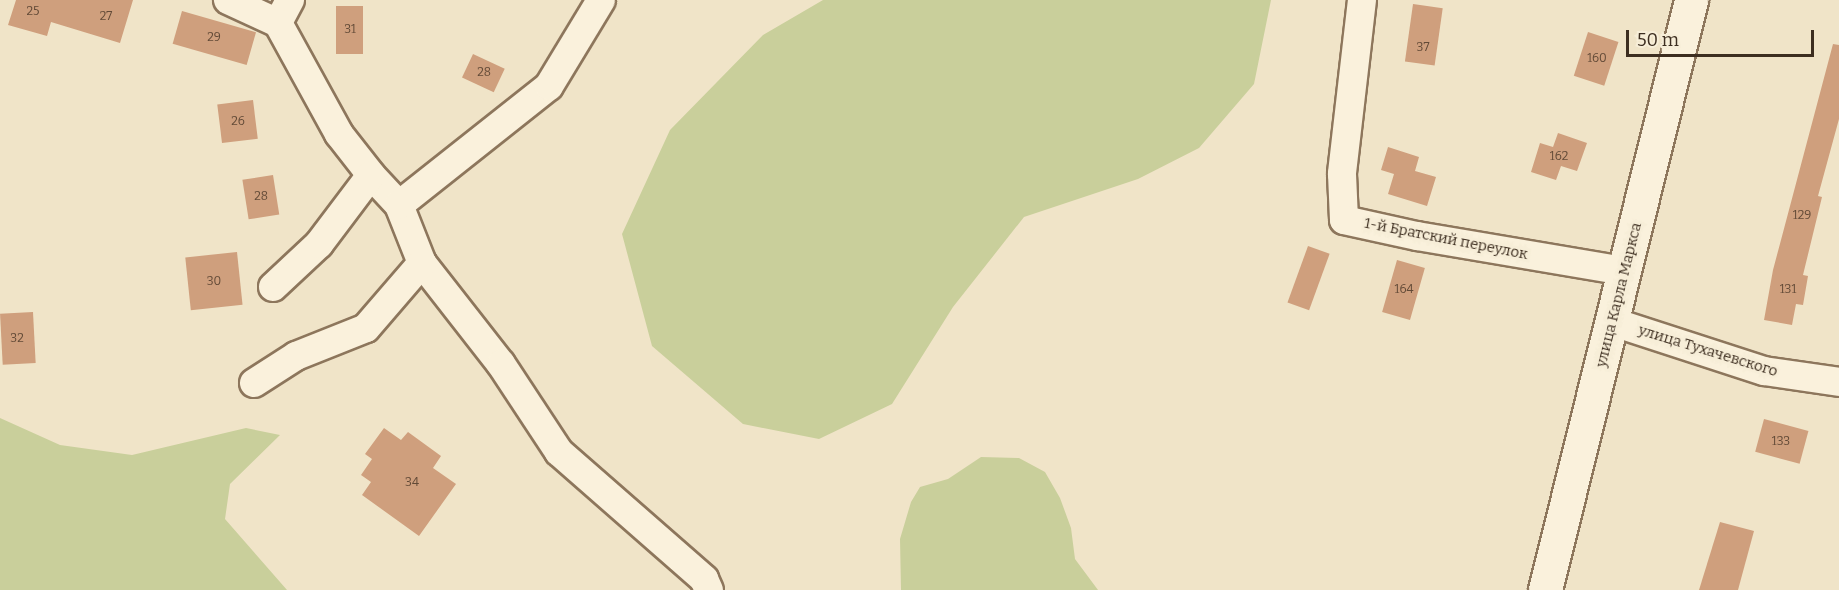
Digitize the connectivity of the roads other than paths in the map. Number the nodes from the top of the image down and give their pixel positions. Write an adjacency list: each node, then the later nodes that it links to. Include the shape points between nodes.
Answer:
1 (228, 0): 5 (street)
2 (601, 0): 7 (street, via 549,86)
3 (1362, 0): 9 (street, 1-й Братский переулок, via 1342,174 1344,220)
4 (1691, 0): 9 (main road, улица Карла Маркса)
5 (284, 11): 6 (street, via 339,134)
6 (370, 175): 7 (street); 10 (street, via 319,244)
7 (399, 205): 8 (street)
8 (422, 263): 13 (street, via 366,328 296,356); 14 (street, via 501,364 559,452 704,579)
9 (1624, 271): 11 (main road, улица Карла Маркса)
10 (273, 287)
11 (1613, 322): 12 (street, улица Тухачевского, via 1764,371); 15 (main road, улица Карла Маркса)
12 (1839, 382)
13 (254, 383)
14 (709, 590)
15 (1545, 590)

